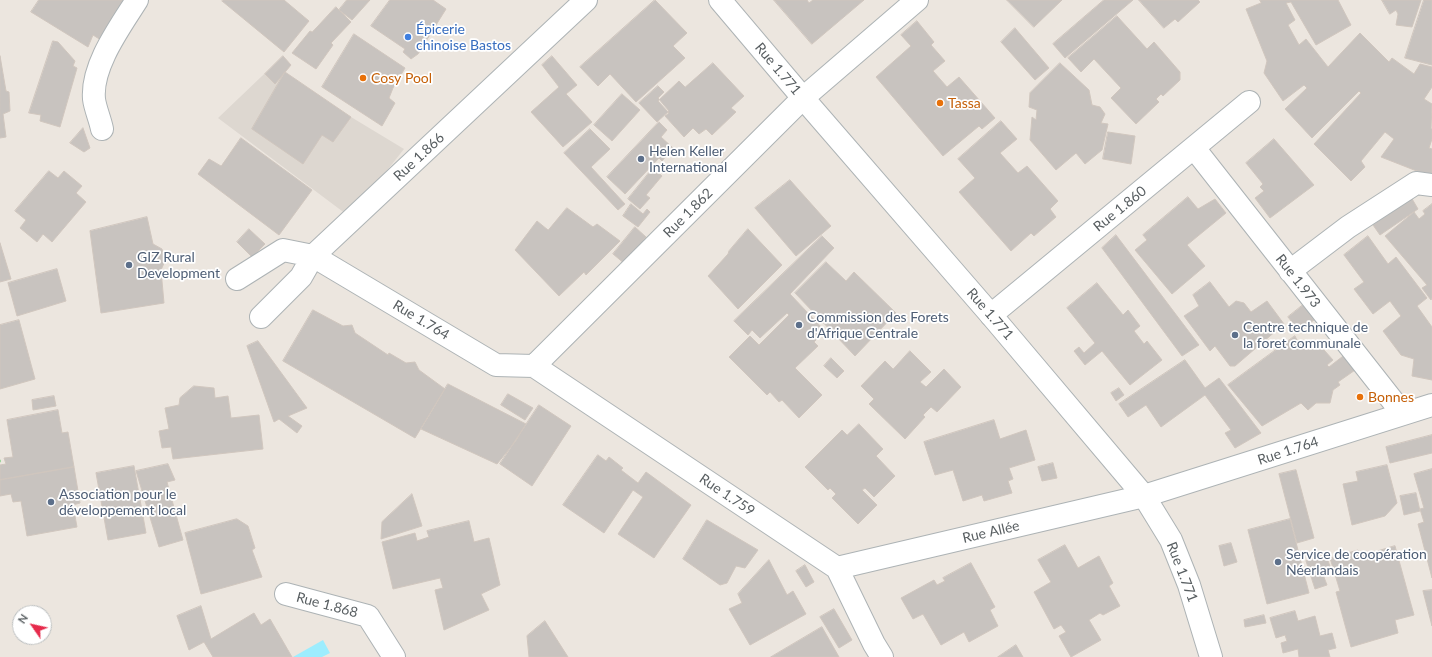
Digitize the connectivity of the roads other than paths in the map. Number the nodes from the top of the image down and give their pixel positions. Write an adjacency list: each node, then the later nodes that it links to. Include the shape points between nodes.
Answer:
1 (136, 0): 7 (street, via 102,60 95,79 94,99)
2 (586, 0): 10 (street, Rue 1.866)
3 (720, 0): 5 (street, Rue 1.771)
4 (917, 0): 5 (street, Rue 1.862)
5 (803, 98): 13 (street, Rue 1.771); 15 (street, Rue 1.862)
6 (1249, 102): 8 (street, Rue 1.860)
7 (102, 129)
8 (1194, 148): 11 (street, Rue 1.973); 13 (street, Rue 1.860)
9 (1432, 185): 11 (street, via 1416,183 1348,227)
10 (313, 256): 12 (street, via 283,250); 14 (street, Rue 1.866, via 301,277); 15 (street, Rue 1.764, via 496,365)
11 (1290, 271): 17 (street, Rue 1.973)
12 (237, 279)
13 (991, 315): 18 (street, Rue 1.771)
14 (261, 317)
15 (534, 366): 19 (street, Rue 1.759)
16 (1432, 405): 17 (street, Rue 1.764)
17 (1403, 414): 18 (street, Rue 1.764)
18 (1144, 496): 19 (street, Rue Allée); 23 (street, Rue 1.771, via 1171,540 1189,585)
19 (837, 568): 22 (street)
20 (286, 594): 21 (street, Rue 1.868, via 368,616)
21 (394, 657)
22 (882, 657)
23 (1211, 657)

